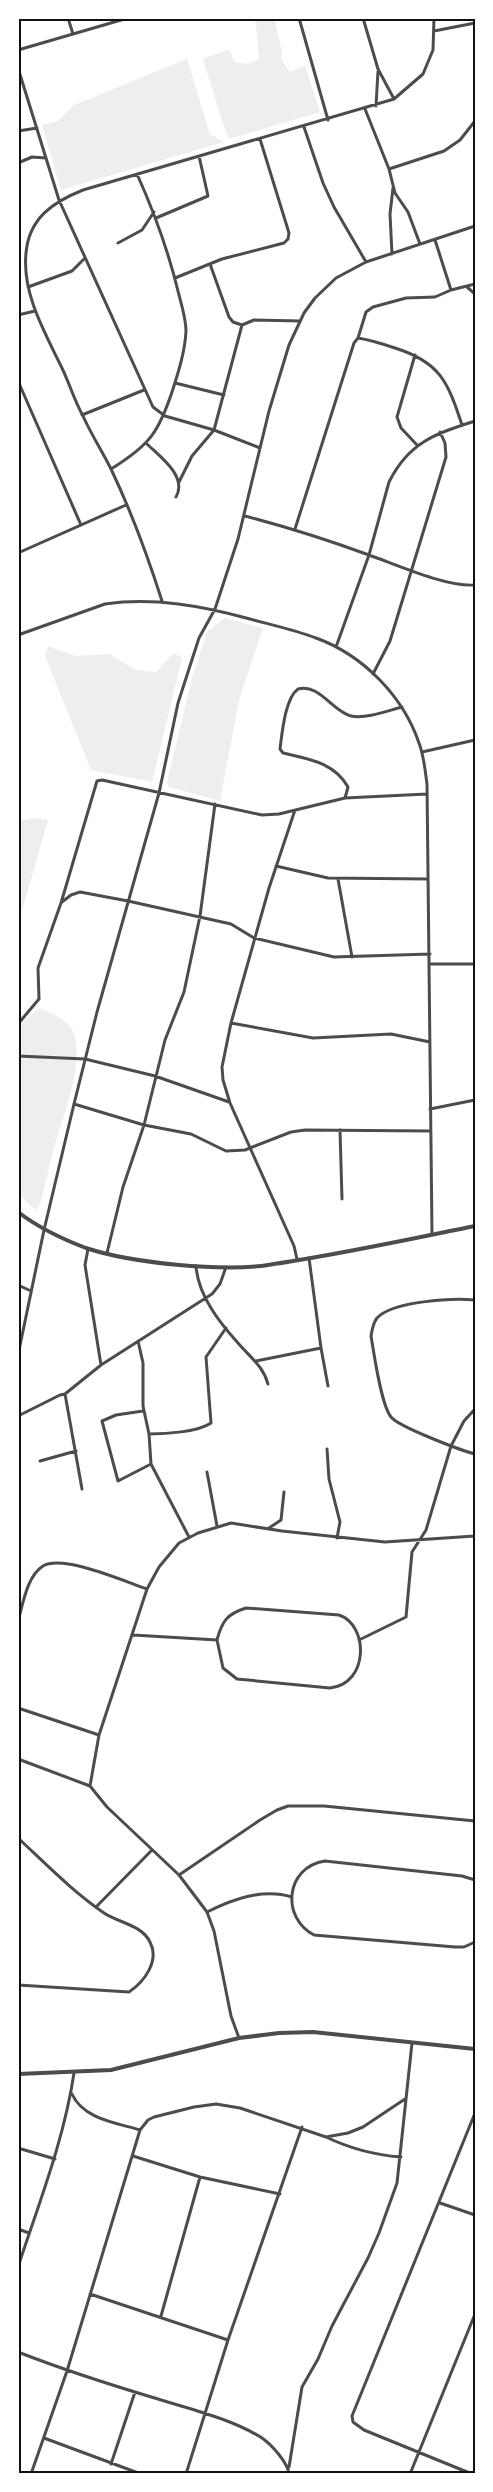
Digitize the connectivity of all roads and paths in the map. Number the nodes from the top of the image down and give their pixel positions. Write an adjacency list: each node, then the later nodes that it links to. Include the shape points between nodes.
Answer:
1 (68, 18): 8 (street)
2 (128, 18): 8 (street)
3 (299, 18): 15 (street)
4 (363, 18): 11 (street)
5 (434, 18): 7 (street)
6 (475, 22): 7 (street)
7 (434, 30): 12 (street, via 433,50 423,74)
8 (73, 34): 9 (street)
9 (18, 50)
10 (18, 68): 18 (street)
11 (378, 69): 12 (street); 13 (street)
12 (394, 99): 13 (street)
13 (376, 106): 14 (street)
14 (365, 109): 15 (street); 24 (street)
15 (328, 120): 17 (street)
16 (475, 121): 24 (street, via 460,140 444,151)
17 (304, 127): 20 (street); 36 (street, via 322,183)
18 (37, 128): 19 (street); 22 (street)
19 (18, 132)
20 (260, 139): 21 (street); 37 (street, via 288,239)
21 (199, 156): 25 (street); 29 (street, via 208,196)
22 (46, 158): 23 (street, via 32,157); 27 (street)
23 (18, 163)
24 (389, 169): 26 (street)
25 (137, 174): 27 (street); 28 (street)
26 (394, 187): 33 (street); 34 (street, via 390,214)
27 (59, 200): 35 (street); 41 (street, via 43,213 32,230 26,251)
28 (154, 212): 29 (street); 32 (street, via 142,230)
29 (156, 218): 38 (street)
30 (475, 226): 31 (street)
31 (435, 239): 33 (street); 42 (street)
32 (118, 243)
33 (420, 244): 34 (street)
34 (392, 254): 36 (street)
35 (84, 259): 41 (street, via 72,271); 52 (street)
36 (366, 262): 46 (street, via 336,278 315,298)
37 (210, 264): 38 (street); 47 (street, via 229,317)
38 (175, 278): 51 (street, via 186,329)
39 (475, 284): 40 (street)
40 (467, 287): 42 (street); 43 (street)
41 (28, 288): 44 (street)
42 (451, 290): 48 (street, via 435,297 406,298 373,307 366,312)
43 (475, 294)
44 (35, 311): 45 (street); 54 (street)
45 (18, 315)
46 (300, 321): 47 (street, via 254,320); 62 (street, via 289,345)
47 (242, 325): 53 (street)
48 (358, 338): 49 (street); 69 (street)
49 (415, 354): 57 (street, via 444,378); 61 (street, via 397,417)
50 (18, 381): 68 (street)
51 (175, 383): 53 (street); 55 (street)
52 (144, 390): 54 (street); 55 (street, via 153,407)
53 (224, 394): 58 (street)
54 (82, 415): 63 (street)
55 (165, 416): 58 (street); 60 (street)
56 (475, 421): 57 (street)
57 (462, 425): 59 (street)
58 (214, 430): 62 (street); 64 (street, via 192,456)
59 (440, 432): 61 (street); 72 (street, via 446,457)
60 (146, 443): 63 (street); 64 (street, via 167,463)
61 (417, 445): 71 (street, via 389,482)
62 (260, 448): 67 (street)
63 (111, 469): 66 (street)
64 (179, 482): 65 (street)
65 (176, 496)
66 (126, 505): 68 (street); 75 (street)
67 (245, 516): 69 (street); 76 (street)
68 (81, 525): 70 (street)
69 (295, 529): 71 (street)
70 (18, 553)
71 (369, 555): 72 (street); 78 (street)
72 (411, 570): 73 (street); 79 (street, via 390,641)
73 (474, 585): 74 (street)
74 (475, 592)
75 (162, 601): 76 (street); 77 (street, via 105,604)
76 (215, 609): 78 (street); 83 (street, via 199,638 182,692)
77 (18, 636)
78 (336, 647): 79 (street)
79 (373, 674): 80 (street)
80 (402, 707): 82 (street); 85 (street, via 354,717 310,689 298,689 291,696 280,749 326,765 344,780 348,787)
81 (475, 740): 82 (street)
82 (422, 752): 84 (street)
83 (159, 793): 86 (street); 91 (street); 92 (street, via 97,781)
84 (427, 794): 85 (street); 90 (street)
85 (345, 798): 87 (street)
86 (215, 804): 87 (street, via 262,815); 93 (street)
87 (295, 810): 88 (street)
88 (276, 866): 89 (street); 94 (street)
89 (338, 878): 90 (street); 96 (street)
90 (428, 879): 95 (street)
91 (128, 901): 92 (street, via 80,892); 93 (street); 103 (street)
92 (61, 903): 100 (street, via 38,968 39,999)
93 (200, 916): 94 (street, via 231,924); 104 (street, via 184,992)
94 (254, 938): 96 (street, via 319,955); 99 (street)
95 (430, 954): 96 (street); 97 (street)
96 (352, 957)
97 (429, 964): 98 (street); 101 (street)
98 (475, 964)
99 (231, 1023): 101 (street, via 313,1038 391,1034); 106 (street, via 222,1067)
100 (18, 1024)
101 (430, 1042): 108 (street)
102 (18, 1056): 103 (street)
103 (85, 1059): 104 (street); 107 (street)
104 (155, 1076): 106 (street); 109 (street)
105 (475, 1100): 108 (street)
106 (230, 1103): 112 (street)
107 (74, 1104): 109 (street); 116 (street)
108 (430, 1109): 111 (street)
109 (144, 1125): 112 (street, via 191,1134 226,1151); 119 (street)
110 (340, 1130): 111 (street); 112 (street, via 291,1132); 113 (street)
111 (429, 1131): 117 (street)
112 (250, 1148): 121 (street)
113 (342, 1199)
114 (18, 1212): 116 (street)
115 (475, 1226): 117 (street)
116 (44, 1230): 118 (street); 125 (street)
117 (432, 1234): 120 (street)
118 (88, 1249): 119 (street); 133 (street, via 85,1265)
119 (107, 1253): 122 (street)
120 (309, 1258): 121 (street); 130 (street)
121 (297, 1259): 123 (street, via 267,1266)
122 (196, 1266): 123 (street); 126 (street)
123 (226, 1266): 126 (street, via 216,1290)
124 (18, 1285): 125 (street)
125 (31, 1291): 131 (street)
126 (206, 1298): 128 (street); 129 (street)
127 (475, 1300): 141 (street, via 420,1303 386,1311 373,1325 371,1336 391,1417)
128 (226, 1328): 132 (street); 140 (street, via 206,1357 211,1423 178,1432)
129 (138, 1341): 133 (street); 138 (street, via 143,1363)
130 (321, 1348): 132 (street); 135 (street)
131 (18, 1355)
132 (256, 1362): 134 (street)
133 (101, 1365): 136 (street)
134 (268, 1384)
135 (328, 1386)
136 (65, 1395): 139 (street); 143 (street)
137 (475, 1408): 141 (street)
138 (144, 1411): 140 (street); 146 (street, via 102,1420 118,1481)
139 (18, 1416)
140 (149, 1434): 146 (street)
141 (451, 1446): 144 (street); 155 (street, via 426,1530)
142 (327, 1449): 154 (street, via 329,1479 340,1522)
143 (76, 1451): 145 (street); 148 (street)
144 (475, 1454)
145 (40, 1461)
146 (151, 1464): 153 (street)
147 (207, 1472): 150 (street)
148 (82, 1489)
149 (284, 1492): 151 (street, via 281,1520)
150 (217, 1526): 151 (street, via 244,1523); 153 (street)
151 (267, 1529): 154 (street)
152 (475, 1536): 155 (street)
153 (189, 1537): 156 (street, via 159,1567)
154 (337, 1538): 155 (street)
155 (419, 1541): 160 (street, via 411,1556 406,1617)
156 (147, 1589): 157 (street, via 79,1567 51,1564 33,1579); 158 (street)
157 (18, 1621)
158 (133, 1635): 159 (street); 162 (street)
159 (217, 1640): 160 (street, via 223,1621 246,1608 339,1615 354,1625); 160 (street, via 223,1668 237,1679 330,1688 345,1685 354,1677)
160 (359, 1640)
161 (18, 1708): 162 (street)
162 (99, 1735): 164 (street)
163 (18, 1759): 164 (street)
164 (90, 1786): 167 (street)
165 (475, 1821): 168 (street, via 288,1806 260,1820)
166 (18, 1838): 171 (street, via 66,1885)
167 (151, 1851): 168 (street); 171 (street)
168 (178, 1875): 172 (street)
169 (475, 1880): 170 (street, via 325,1861 299,1873)
170 (292, 1897): 172 (street, via 247,1897); 173 (street, via 298,1922 314,1935 455,1947)
171 (96, 1906): 174 (street, via 137,1929 151,1942 152,1962 143,1982 129,1992 119,1993)
172 (207, 1912): 175 (street)
173 (475, 1942)
174 (18, 1985)
175 (239, 2038): 176 (street, via 313,2032); 178 (street, via 111,2070)
176 (412, 2043): 177 (street); 181 (street)
177 (475, 2049)
178 (74, 2073): 179 (street); 180 (street)
179 (18, 2074)
180 (71, 2093): 184 (street, via 76,2103 92,2114); 189 (street)
181 (405, 2099): 185 (street, via 363,2127); 188 (street)
182 (475, 2113): 192 (street)
183 (302, 2127): 184 (street, via 216,2104 154,2117); 185 (street); 191 (street)
184 (140, 2130): 187 (street)
185 (326, 2137): 188 (street, via 356,2150)
186 (18, 2148): 189 (street)
187 (133, 2156): 190 (street); 197 (street)
188 (401, 2157): 208 (street, via 397,2184 380,2233 302,2387)
189 (55, 2159): 195 (street)
190 (200, 2177): 191 (street); 199 (street)
191 (280, 2194): 200 (street)
192 (440, 2203): 193 (street); 206 (street, via 352,2416 364,2430)
193 (475, 2215)
194 (18, 2229): 195 (street)
195 (29, 2234): 196 (street)
196 (18, 2267)
197 (90, 2294): 199 (street); 202 (street)
198 (475, 2314): 206 (street)
199 (161, 2316): 200 (street)
200 (228, 2340): 204 (street)
201 (18, 2352): 202 (street)
202 (67, 2371): 203 (street); 205 (street)
203 (135, 2392): 204 (street); 207 (street)
204 (205, 2414): 208 (street, via 264,2439); 211 (street)
205 (44, 2438): 207 (street); 209 (street)
206 (419, 2452): 213 (street); 214 (street)
207 (111, 2464): 210 (street)
208 (289, 2467): 212 (street)
209 (32, 2474)
210 (141, 2474)
211 (187, 2474)
212 (289, 2474)
213 (410, 2474)
214 (472, 2474)

